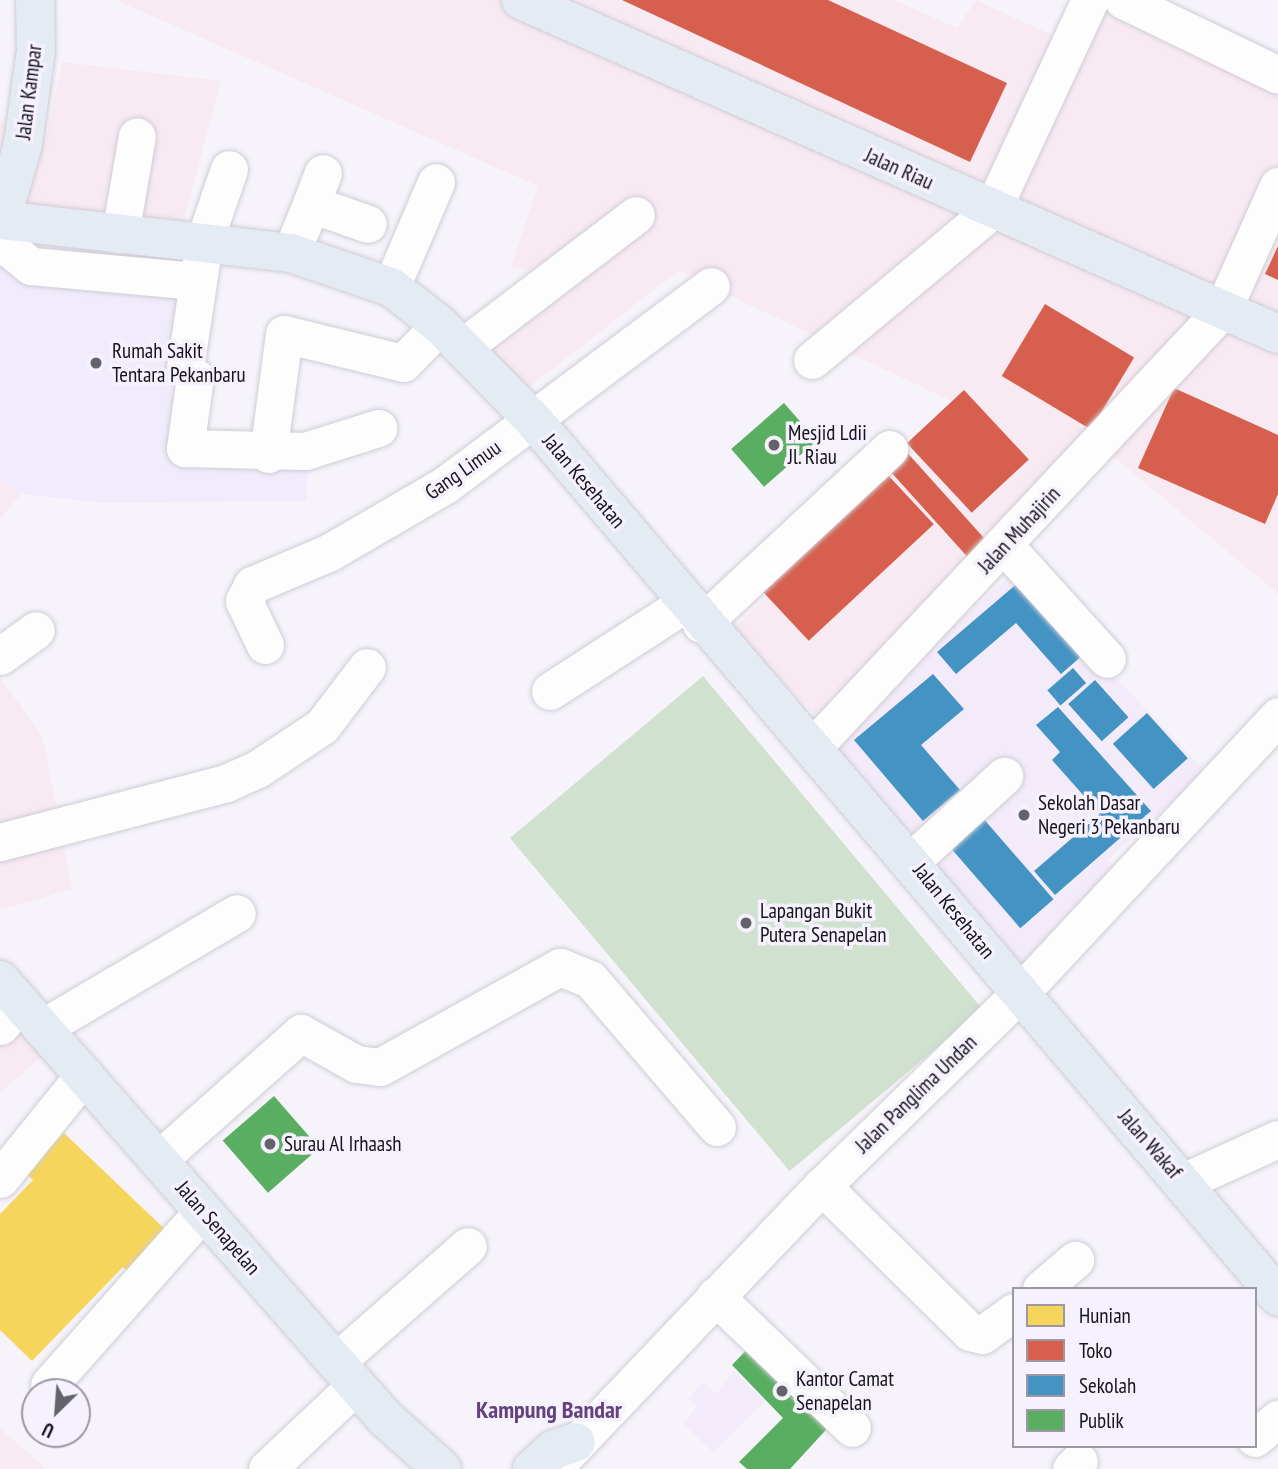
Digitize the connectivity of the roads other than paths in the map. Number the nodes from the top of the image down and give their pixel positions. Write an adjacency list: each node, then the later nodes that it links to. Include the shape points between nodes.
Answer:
1 (36, 0): 14 (main road, Jalan Kampar, via 36,50 23,144)
2 (522, 0): 11 (main road, Jalan Riau)
3 (1090, 0): 11 (street)
4 (1123, 0): 5 (street)
5 (1173, 9): 6 (street)
6 (1278, 75)
7 (137, 136): 15 (street)
8 (229, 169): 16 (street)
9 (436, 182): 20 (street)
10 (1278, 186): 21 (street, Jalan Muhajirin)
11 (992, 210): 21 (main road, Jalan Riau); 24 (street)
12 (636, 215): 23 (street)
13 (368, 224): 17 (street, via 317,189)
14 (0, 228): 15 (main road, Jalan Kesehatan); 18 (street, via 31,266)
15 (120, 234): 16 (main road, Jalan Kesehatan)
16 (204, 242): 17 (main road, Jalan Kesehatan); 18 (street)
17 (291, 253): 20 (main road, Jalan Kesehatan)
18 (196, 281): 28 (street, via 185,448)
19 (711, 286): 25 (street, Gang Limuu)
20 (391, 287): 23 (main road, Jalan Kesehatan)
21 (1223, 309): 22 (main road, Jalan Riau); 29 (street, Jalan Muhajirin)
22 (1278, 334)
23 (452, 335): 25 (main road, Jalan Kesehatan); 28 (street, via 403,363 284,334)
24 (812, 360)
25 (534, 421): 30 (main road, Jalan Kesehatan); 32 (street, Gang Limuu, via 376,528 252,585 244,601)
26 (378, 428): 28 (street, via 342,442)
27 (888, 449): 30 (street)
28 (268, 454)
29 (1005, 546): 34 (street); 38 (street, Jalan Muhajirin)
30 (693, 613): 36 (street); 38 (main road, Jalan Kesehatan)
31 (36, 630): 33 (street)
32 (265, 645)
33 (0, 656)
34 (1107, 660)
35 (367, 667): 40 (street, via 322,726 259,768)
36 (550, 691)
37 (1278, 716): 43 (street, Jalan Panglima Undan)
38 (812, 748): 41 (main road, Jalan Kesehatan)
39 (1004, 776): 41 (street)
40 (0, 842)
41 (912, 860): 43 (main road, Jalan Kesehatan)
42 (237, 913): 44 (street)
43 (1020, 993): 50 (main road, Jalan Wakaf); 51 (street, Jalan Panglima Undan)
44 (16, 1009): 45 (main road, Jalan Senapelan)
45 (84, 1075): 48 (main road, Jalan Senapelan); 49 (street)
46 (717, 1127): 48 (street, via 590,979 560,967 380,1067 356,1064 302,1033)
47 (1278, 1139): 50 (street)
48 (159, 1159): 52 (main road, Jalan Senapelan)
49 (0, 1179)
50 (1183, 1182): 57 (main road, Jalan Wakaf)
51 (822, 1186): 56 (street, Jalan Panglima Undan); 58 (street, via 970,1332 982,1335)
52 (203, 1211): 59 (main road, Jalan Senapelan); 60 (street)
53 (468, 1246): 59 (street)
54 (1074, 1260): 55 (street)
55 (1043, 1287)
56 (715, 1296): 63 (street); 65 (street, Jalan Panglima Undan)
57 (1278, 1296)
58 (1012, 1313)
59 (347, 1373): 61 (main road, Jalan Senapelan); 66 (street)
60 (55, 1378)
61 (385, 1418): 67 (main road); 68 (main road, Jalan Senapelan)
62 (1278, 1419): 64 (street)
63 (852, 1429)
64 (1257, 1436)
65 (559, 1461)
66 (267, 1469)
67 (415, 1469)
68 (442, 1469)

